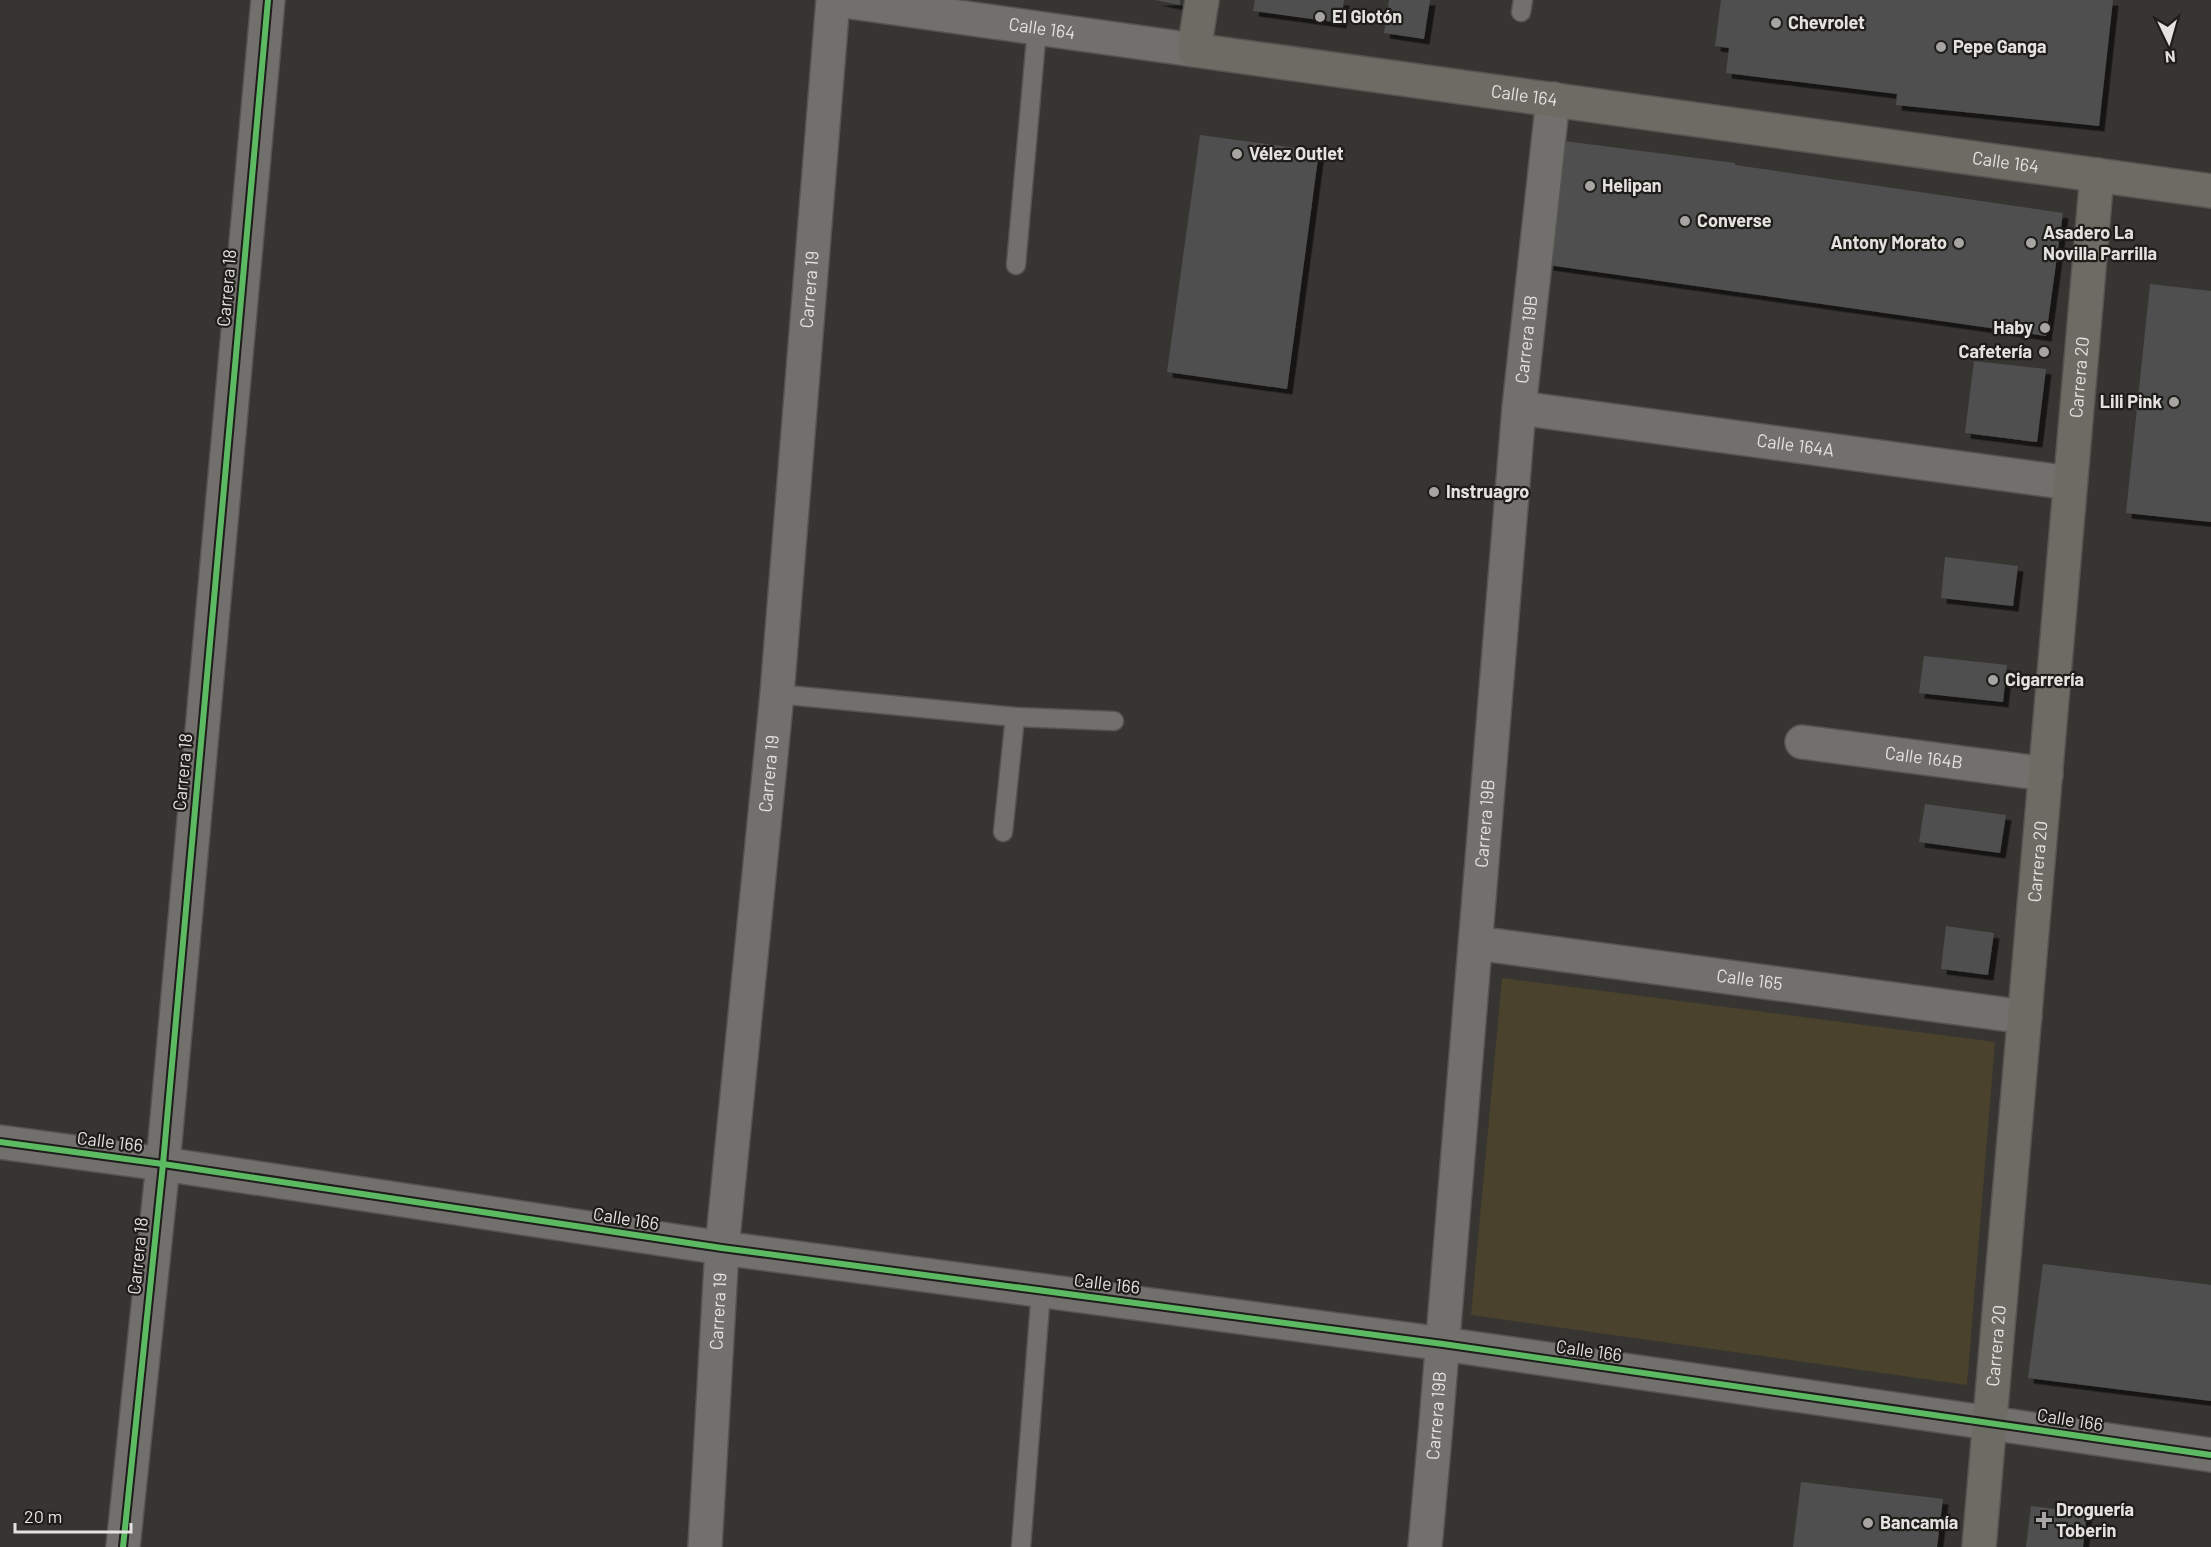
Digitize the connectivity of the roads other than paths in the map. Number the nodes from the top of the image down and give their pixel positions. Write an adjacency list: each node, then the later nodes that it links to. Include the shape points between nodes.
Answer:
1 (268, 0): 22 (street, Carrera 18)
2 (835, 0): 4 (street, Calle 164); 13 (street, Carrera 19)
3 (1202, 0): 6 (main road)
4 (880, 3): 5 (street, Calle 164)
5 (1037, 28): 6 (street, Calle 164); 10 (lane)
6 (1194, 50): 7 (main road, Calle 164)
7 (1553, 99): 8 (main road, Calle 164); 11 (street, Carrera 19B)
8 (2097, 175): 9 (main road, Calle 164); 12 (main road, Carrera 20)
9 (2211, 191)
10 (1016, 265)
11 (1519, 408): 12 (street, Calle 164A); 19 (street, Carrera 19B)
12 (2070, 483): 17 (main road, Carrera 20)
13 (777, 694): 14 (lane); 23 (street, Carrera 19)
14 (1015, 717): 15 (lane); 18 (lane)
15 (1114, 721)
16 (1802, 742): 17 (street, Calle 164B)
17 (2046, 774): 20 (main road, Carrera 20)
18 (1003, 832)
19 (1476, 943): 20 (street, Calle 165); 25 (street, Carrera 19B)
20 (2025, 1017): 26 (main road, Carrera 20)
21 (0, 1142): 22 (street, Calle 166)
22 (163, 1164): 23 (street, Calle 166); 28 (street, Carrera 18)
23 (722, 1248): 24 (street, Calle 166); 29 (street, Carrera 19)
24 (1041, 1291): 25 (street, Calle 166); 30 (lane)
25 (1443, 1344): 26 (street, Calle 166); 31 (street, Carrera 19B)
26 (1990, 1423): 27 (street, Calle 166); 32 (main road, Carrera 20)
27 (2211, 1455)
28 (123, 1547)
29 (705, 1547)
30 (1021, 1547)
31 (1425, 1547)
32 (1979, 1547)

